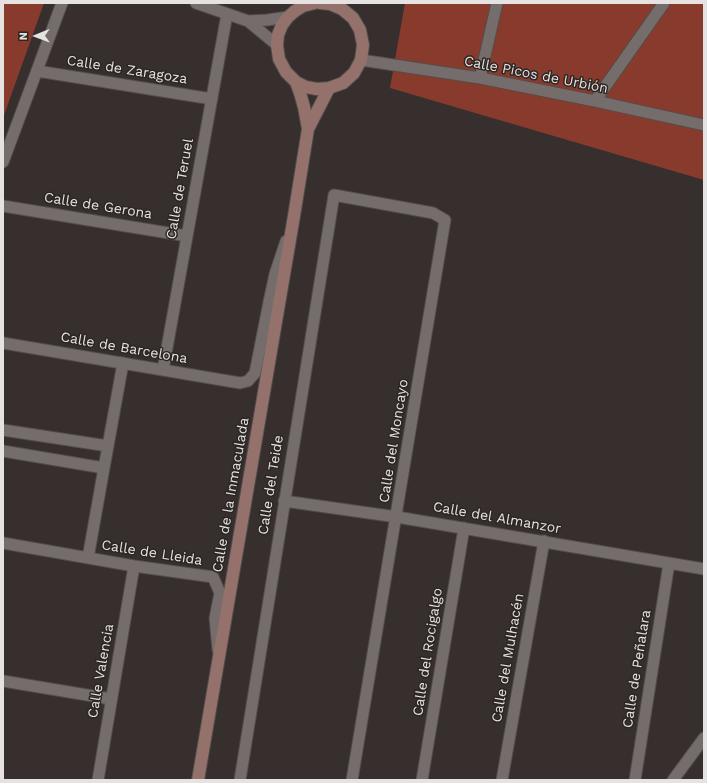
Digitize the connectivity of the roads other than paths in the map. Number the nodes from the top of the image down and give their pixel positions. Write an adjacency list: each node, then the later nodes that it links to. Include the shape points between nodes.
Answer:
1 (62, 3): 15 (street)
2 (196, 3): 9 (street)
3 (315, 3): 8 (street)
4 (320, 3): 11 (street, via 342,9)
5 (346, 3): 11 (street)
6 (497, 3): 16 (street)
7 (664, 3): 20 (street)
8 (304, 5): 10 (street)
9 (223, 9): 12 (street); 19 (street, Calle de Teruel)
10 (288, 17): 12 (street); 13 (street, via 278,35)
11 (353, 18): 14 (street, via 360,30 363,45)
12 (248, 21): 13 (street)
13 (277, 46): 17 (street, via 279,59 286,72)
14 (361, 60): 16 (street, Calle Picos de Urbión); 18 (street, via 354,73 343,83)
15 (37, 71): 19 (street, Calle de Zaragoza); 23 (street)
16 (480, 78): 20 (street, Calle Picos de Urbión)
17 (296, 82): 18 (street, via 306,87); 22 (street, Calle de la Inmaculada)
18 (329, 88): 22 (street, Calle de la Inmaculada)
19 (212, 99): 27 (street, Calle de Teruel)
20 (595, 101): 21 (street, Calle Picos de Urbión)
21 (704, 125)
22 (308, 129): 26 (street, Calle de la Inmaculada)
23 (3, 162)
24 (334, 195): 36 (street, Calle del Teide); 37 (street, Calle del Moncayo, via 433,213 446,220)
25 (3, 206): 27 (street, Calle de Gerona)
26 (294, 216): 31 (street, Calle de la Inmaculada, via 275,274 255,373 248,381); 45 (street, Calle de la Inmaculada)
27 (187, 236): 30 (street, Calle de Teruel)
28 (3, 343): 29 (street, Calle de Barcelona)
29 (123, 363): 30 (street, Calle de Barcelona); 33 (street)
30 (163, 370): 31 (street, Calle de Barcelona)
31 (240, 383)
32 (3, 430): 33 (street)
33 (108, 446): 35 (street)
34 (3, 451): 35 (street)
35 (104, 468): 41 (street)
36 (284, 501): 37 (street, Calle del Almanzor); 51 (street, Calle del Teide)
37 (396, 517): 38 (street, Calle del Almanzor); 52 (street, Calle del Moncayo)
38 (464, 528): 39 (street, Calle del Almanzor); 53 (street, Calle del Rocigalgo)
39 (544, 541): 42 (street, Calle del Almanzor); 54 (street, Calle del Mulhacén)
40 (3, 543): 41 (street, Calle de Lleida)
41 (88, 558): 43 (street, Calle de Lleida)
42 (669, 563): 44 (street, Calle del Almanzor); 55 (street, Calle de Peñalara)
43 (134, 566): 45 (street, Calle de Lleida, via 213,577 220,593 215,618); 47 (street, Calle Valencia)
44 (704, 569)
45 (218, 660): 50 (street, Calle de la Inmaculada)
46 (3, 681): 47 (street)
47 (111, 699): 49 (street, Calle Valencia)
48 (704, 738): 56 (street)
49 (98, 780)
50 (198, 780)
51 (240, 780)
52 (352, 780)
53 (422, 780)
54 (502, 780)
55 (635, 780)
56 (673, 780)

